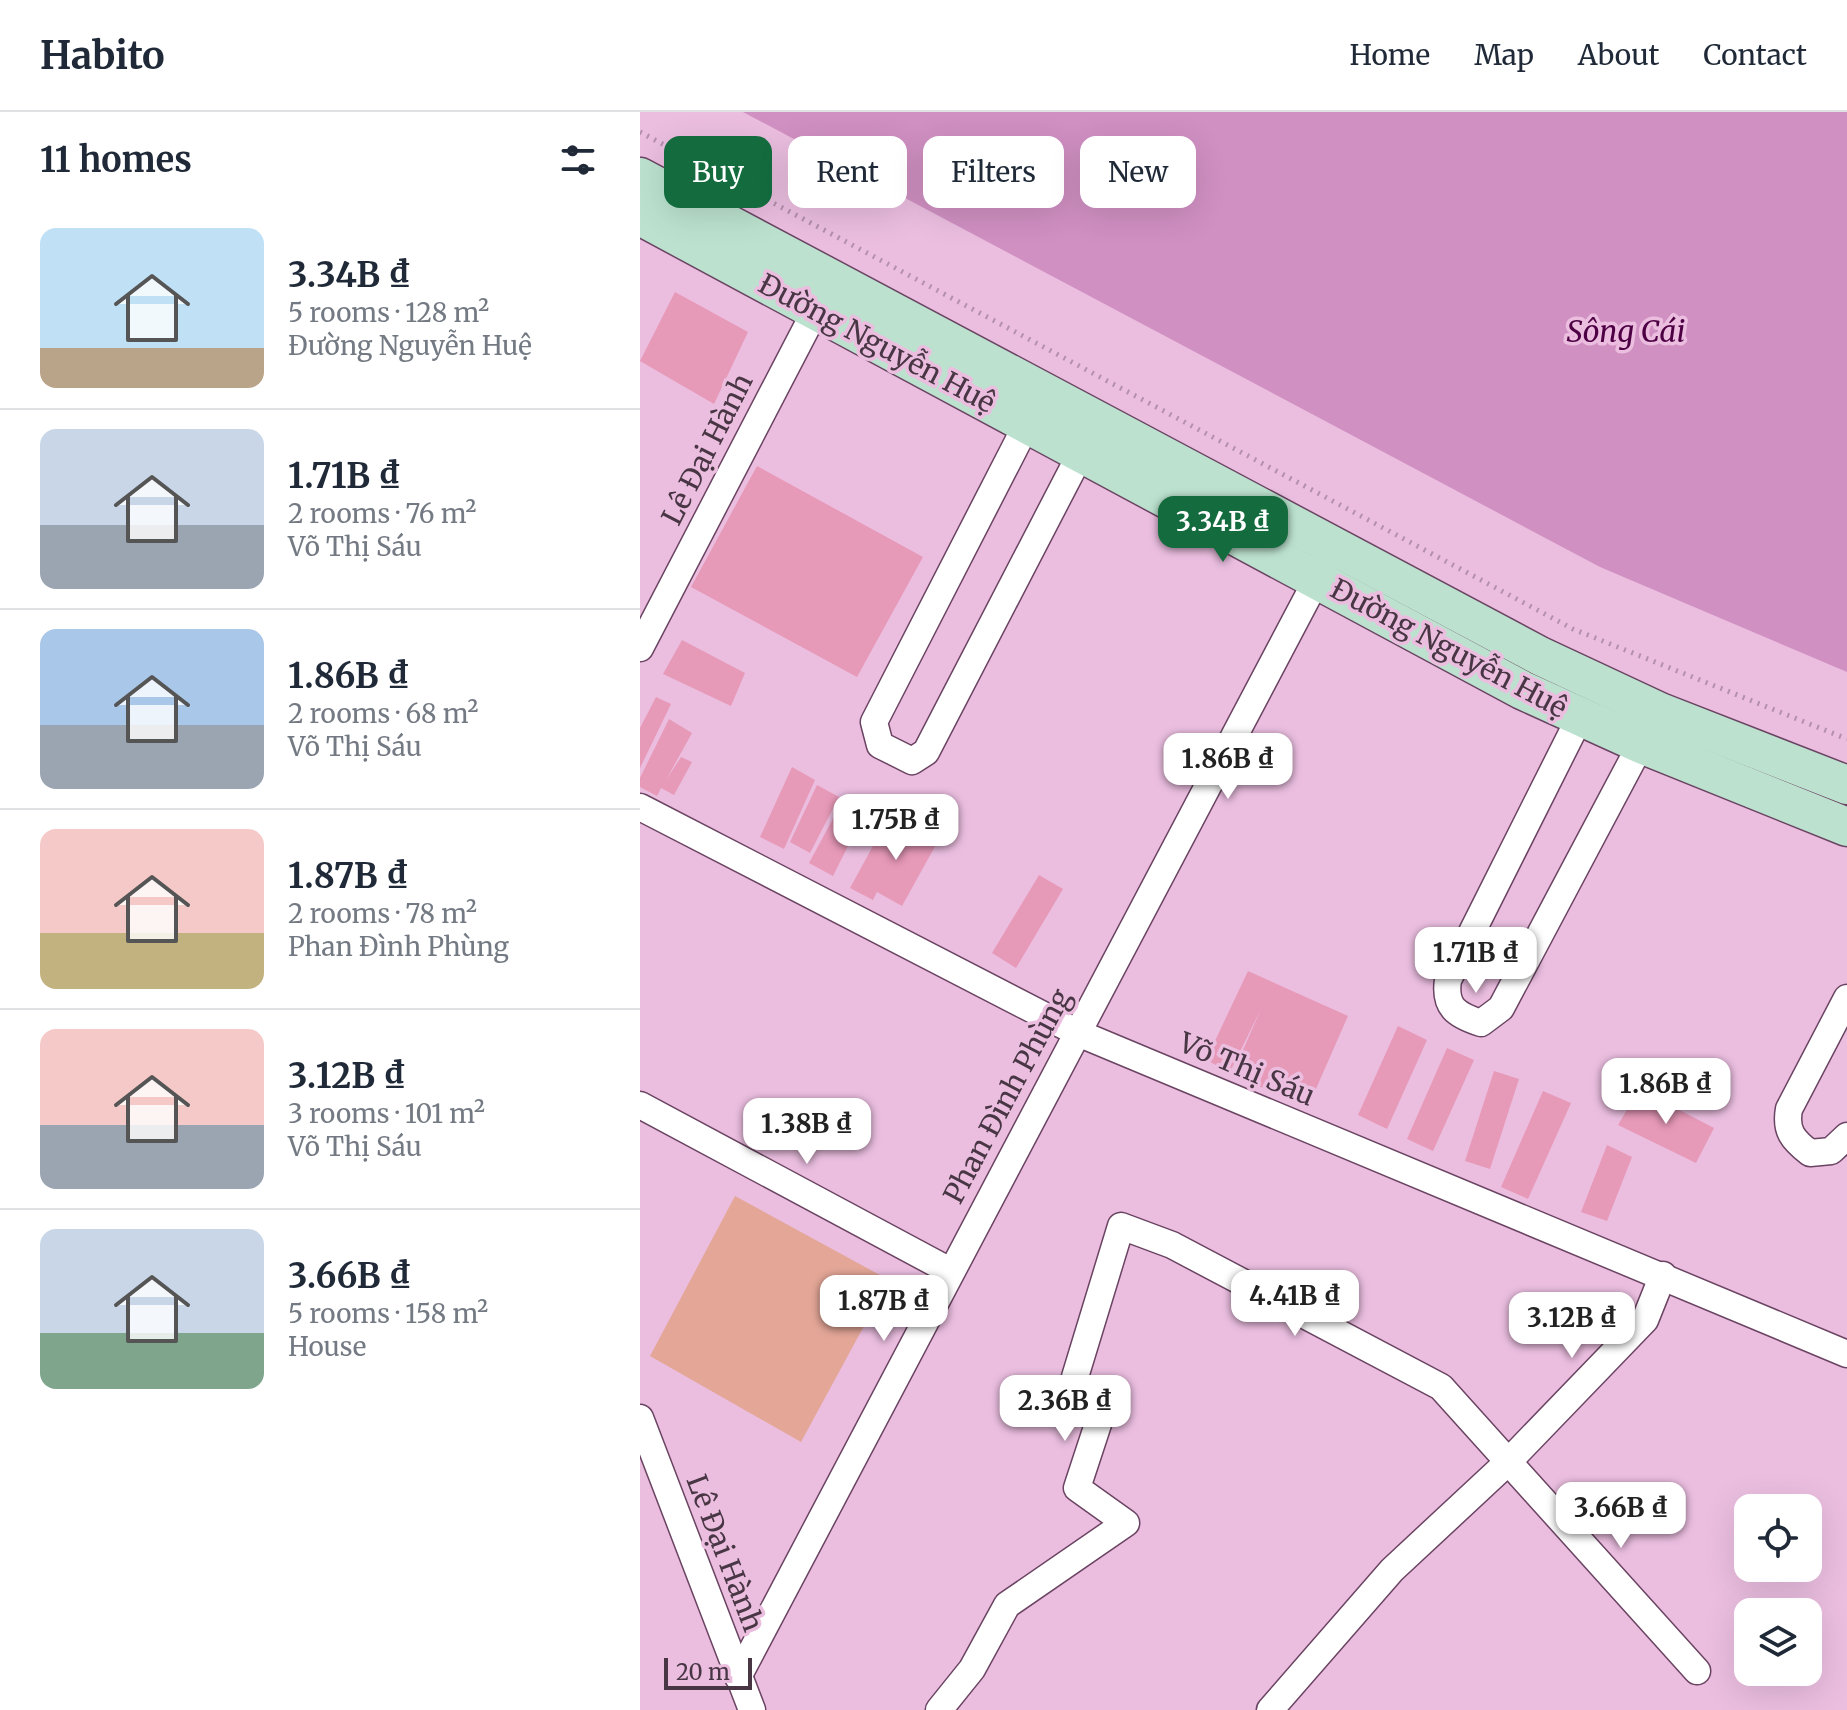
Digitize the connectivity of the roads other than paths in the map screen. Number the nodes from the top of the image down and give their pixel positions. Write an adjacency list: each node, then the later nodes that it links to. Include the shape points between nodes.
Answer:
1 (640, 177): 3 (main road, Đường Nguyễn Huệ)
2 (640, 216): 3 (main road, Đường Nguyễn Huệ)
3 (824, 294): 4 (main road, Đường Nguyễn Huệ); 6 (main road, Đường Nguyễn Huệ); 8 (street, Lê Đại Hành)
4 (1027, 424): 5 (main road, Đường Nguyễn Huệ); 5 (street, via 874,722 880,745 912,761 926,752)
5 (1081, 453): 7 (main road, Đường Nguyễn Huệ)
6 (1334, 547): 7 (street, Phan Đình Phùng); 11 (main road, Đường Nguyễn Huệ, via 1540,656 1660,712)
7 (1317, 580): 9 (main road, Đường Nguyễn Huệ); 15 (street, Phan Đình Phùng)
8 (640, 648)
9 (1580, 717): 10 (main road, Đường Nguyễn Huệ); 10 (street, via 1448,980 1445,997 1463,1017 1481,1023 1501,1008)
10 (1641, 744): 13 (main road, Đường Nguyễn Huệ)
11 (1847, 785)
12 (640, 807): 15 (street, Võ Thị Sáu)
13 (1847, 827)
14 (1847, 998): 17 (street, via 1787,1121 1789,1132 1810,1153 1831,1151)
15 (1078, 1033): 18 (street, Phan Đình Phùng); 19 (street, Võ Thị Sáu)
16 (640, 1105): 18 (street)
17 (1847, 1136)
18 (950, 1271): 24 (street, Phan Đình Phùng)
19 (1663, 1275): 20 (street, Võ Thị Sáu); 22 (street, via 1645,1320)
20 (1847, 1354)
21 (640, 1418): 24 (street, Lê Đại Hành)
22 (1508, 1462): 23 (street); 26 (street, via 1441,1387 1172,1245 1121,1226 1075,1377 1100,1418 1077,1488 1126,1523 1007,1605 972,1669); 27 (street, via 1392,1570)
23 (1697, 1671)
24 (738, 1677): 25 (street, Lê Đại Hành)
25 (752, 1710)
26 (939, 1710)
27 (1270, 1710)

